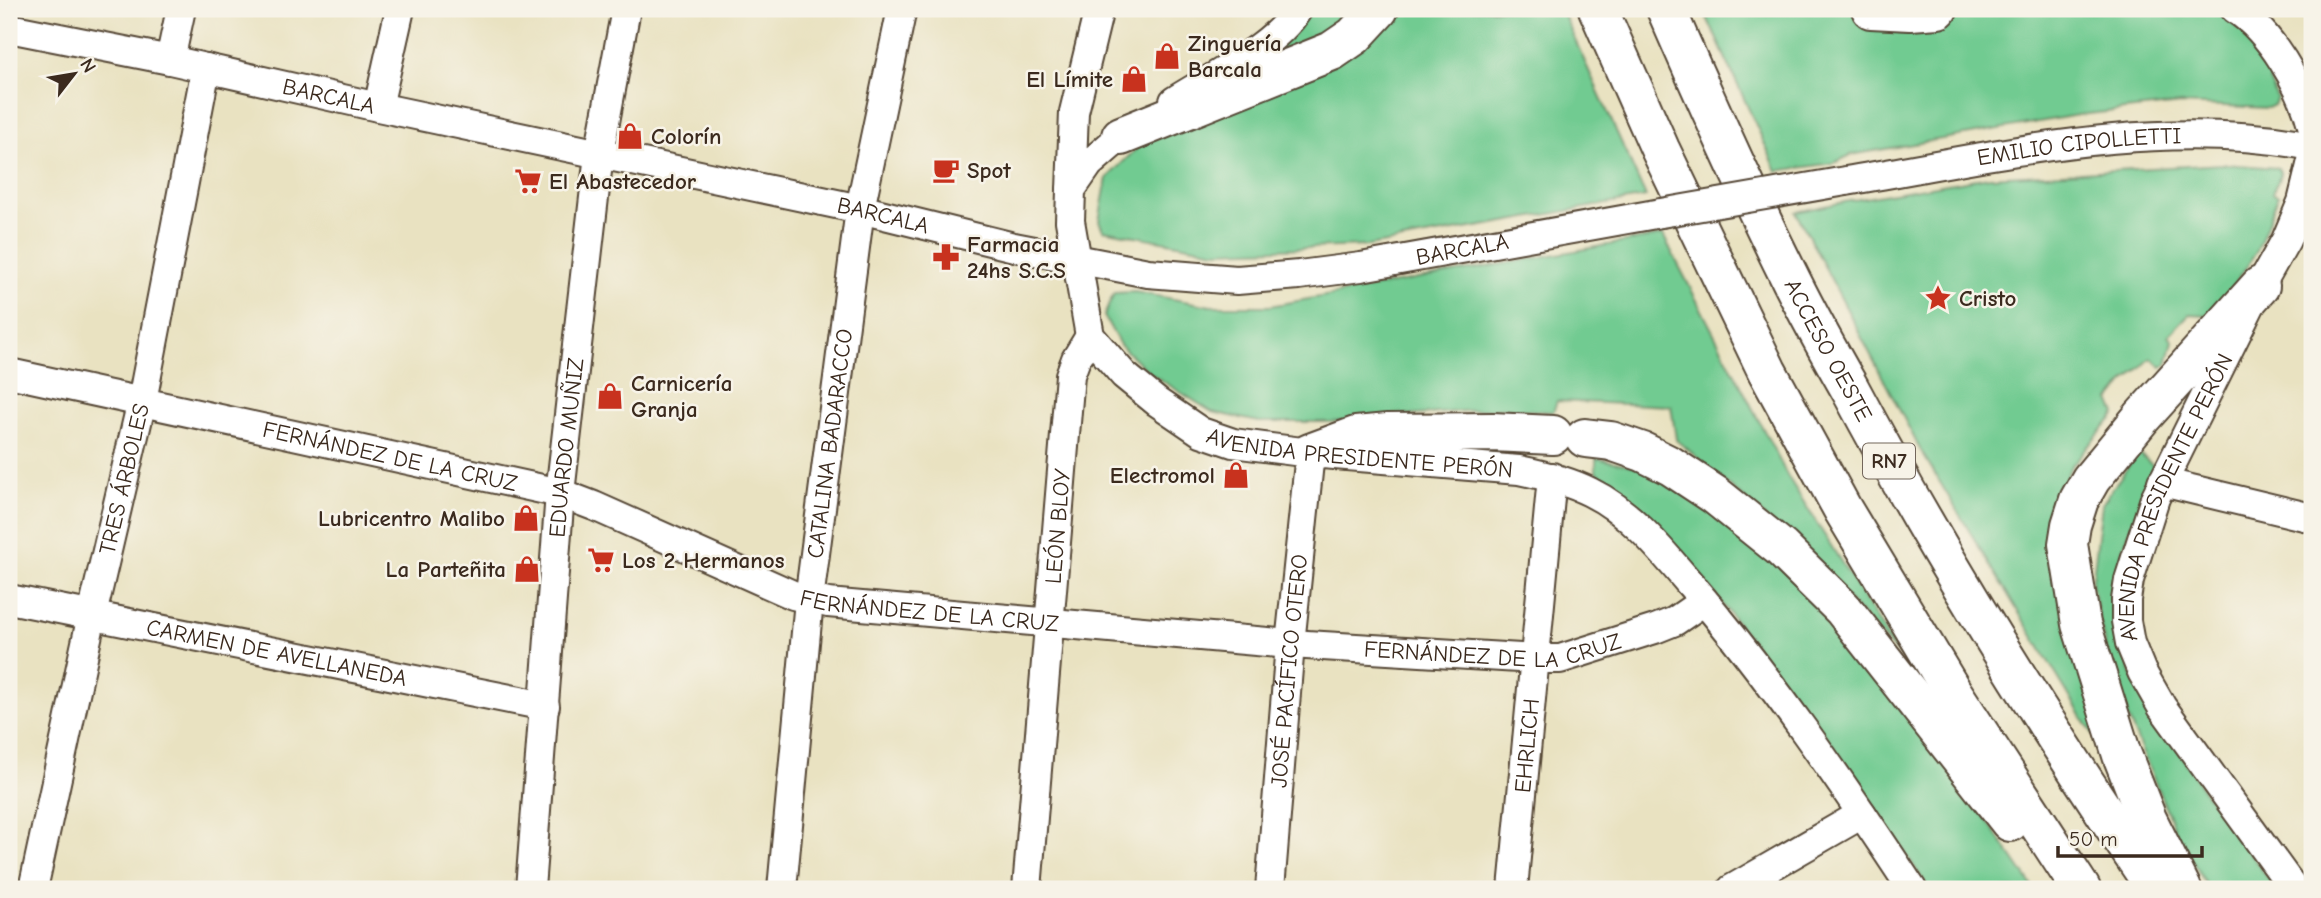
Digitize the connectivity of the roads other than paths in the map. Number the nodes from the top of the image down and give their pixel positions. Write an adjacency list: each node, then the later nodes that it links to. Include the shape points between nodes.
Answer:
1 (181, 9): 14 (street)
2 (400, 9): 16 (street)
3 (626, 9): 20 (street, EDUARDO MUÑIZ)
4 (902, 9): 24 (street, CATALINA BADARACCO)
5 (1099, 9): 23 (street, via 1074,112)
6 (1298, 9): 18 (street, via 1270,39)
7 (1379, 9): 18 (highway, via 1332,51)
8 (1598, 9): 53 (highway, RN7, via 1660,149 1780,394 1843,510 1953,693)
9 (1666, 9): 54 (highway, ACCESO OESTE / RN7, via 1793,284 1882,450 2081,779)
10 (1871, 9): 11 (highway)
11 (1938, 9)
12 (2235, 9): 17 (street, via 2265,36 2306,100)
13 (9, 28): 14 (street, BARCALA)
14 (170, 60): 15 (street, BARCALA)
15 (206, 68): 16 (street, BARCALA); 29 (street, TRES ÁRBOLES)
16 (378, 107): 20 (street, BARCALA)
17 (2312, 125)
18 (1121, 136): 23 (street, via 1081,173)
19 (2312, 145): 22 (street, EMILIO CIPOLLETTI, via 2225,135 2145,136 2020,151)
20 (599, 154): 24 (street, BARCALA); 33 (street, EDUARDO MUÑIZ)
21 (2312, 161): 26 (street, AVENIDA PRESIDENTE PERÓN, via 2286,240)
22 (1846, 181): 25 (street, BARCALA, bridge, via 1361,267 1258,279 1148,273)
23 (1071, 190): 25 (street)
24 (860, 209): 25 (street, BARCALA); 36 (street, CATALINA BADARACCO)
25 (1076, 258): 27 (street)
26 (2260, 286): 32 (street, AVENIDA PRESIDENTE PERÓN); 55 (highway, via 2091,479 2079,500 2068,544 2081,624 2122,755)
27 (1090, 336): 30 (street, AVENIDA PRESIDENTE PERÓN, via 1132,382 1201,432 1233,443); 39 (street, LEÓN BLOY, via 1070,375)
28 (9, 373): 29 (street, FERNÁNDEZ DE LA CRUZ)
29 (142, 401): 33 (street, FERNÁNDEZ DE LA CRUZ); 38 (street, TRES ÁRBOLES)
30 (1310, 453): 31 (street, AVENIDA PRESIDENTE PERÓN, via 1520,470); 40 (street, JOSÉ PACÍFICO OTERO); 52 (highway, via 1356,436 1492,432 1611,440 1671,466 1781,548 1852,619)
31 (1552, 477): 37 (street, AVENIDA PRESIDENTE PERÓN, via 1591,492 1625,516); 41 (street, EHRLICH)
32 (2162, 482): 34 (street); 56 (street, AVENIDA PRESIDENTE PERÓN, via 2129,580 2126,621 2130,643 2162,707)
33 (560, 493): 36 (street, FERNÁNDEZ DE LA CRUZ); 42 (street, EDUARDO MUÑIZ)
34 (2312, 518)
35 (9, 599): 38 (street, CARMEN DE AVELLANEDA)
36 (809, 600): 39 (street, FERNÁNDEZ DE LA CRUZ); 46 (street, CATALINA BADARACCO)
37 (1704, 601): 41 (street, FERNÁNDEZ DE LA CRUZ, via 1655,629 1560,659); 43 (street, AVENIDA PRESIDENTE PERÓN, via 1796,719)
38 (92, 615): 42 (street, CARMEN DE AVELLANEDA); 44 (street, TRES ÁRBOLES)
39 (1051, 622): 40 (street, FERNÁNDEZ DE LA CRUZ); 47 (street, LEÓN BLOY)
40 (1290, 644): 41 (street, FERNÁNDEZ DE LA CRUZ); 48 (street, JOSÉ PACÍFICO OTERO)
41 (1536, 659): 49 (street, EHRLICH)
42 (545, 706): 45 (street, EDUARDO MUÑIZ)
43 (1862, 814): 50 (street); 51 (street, AVENIDA PRESIDENTE PERÓN)
44 (33, 889)
45 (530, 889)
46 (782, 889)
47 (1027, 889)
48 (1270, 889)
49 (1513, 889)
50 (1732, 889)
51 (1912, 889)
52 (2063, 889)
53 (2081, 889)
54 (2156, 889)
55 (2182, 889)
56 (2294, 889)

